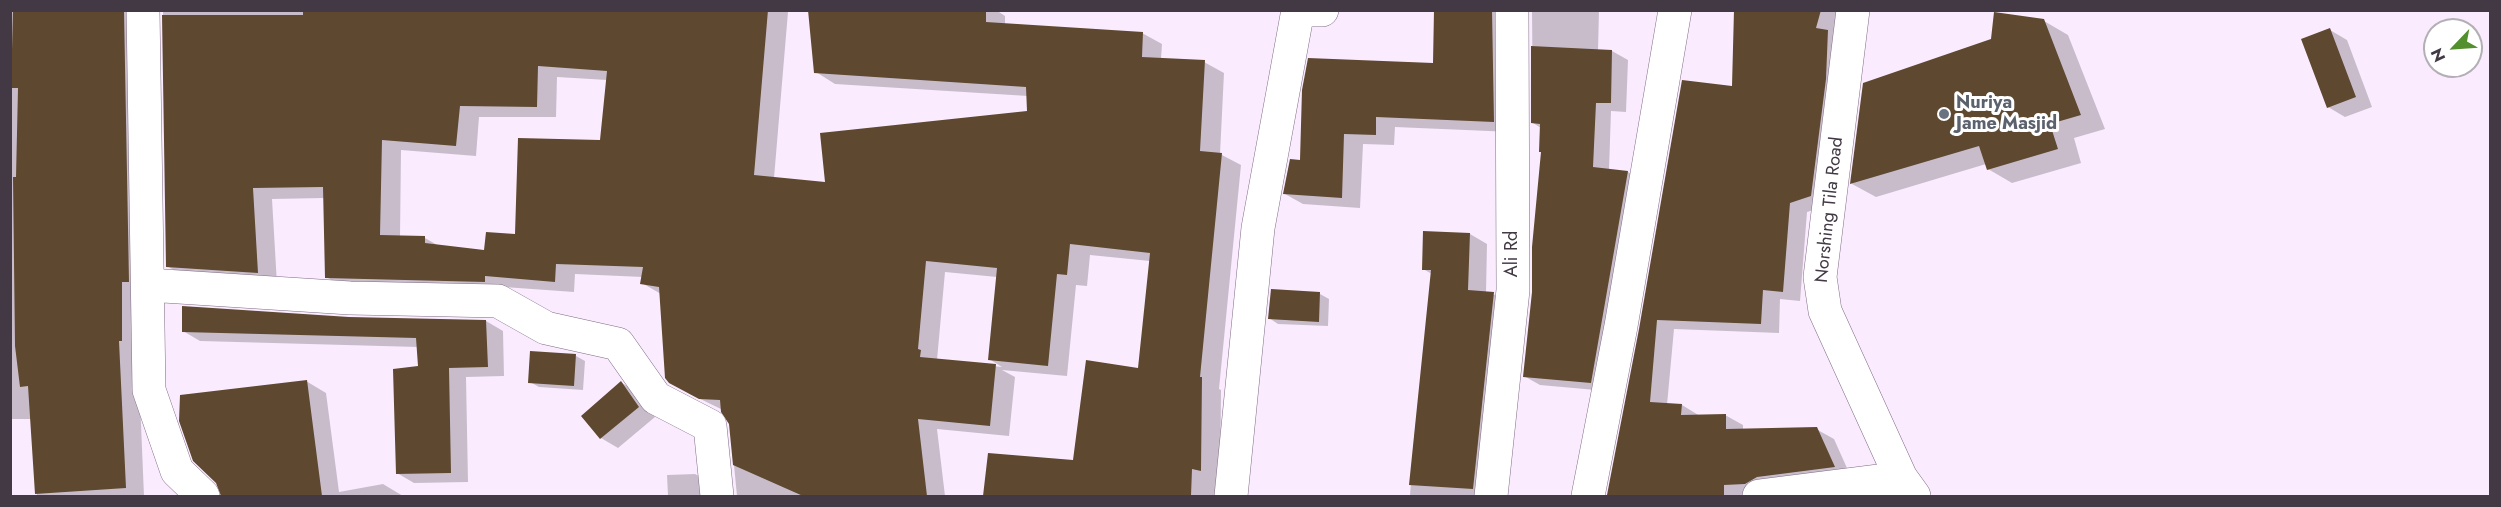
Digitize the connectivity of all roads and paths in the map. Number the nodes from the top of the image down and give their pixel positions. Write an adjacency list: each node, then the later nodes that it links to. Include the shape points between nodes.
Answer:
1 (143, 10): 7 (street)
2 (1298, 10): 3 (street); 11 (street, via 1258,228)
3 (1322, 10)
4 (1512, 10): 12 (street, Ali Rd, via 1513,290)
5 (1675, 10): 13 (street)
6 (1853, 10): 8 (street, Norshing Tila Road, via 1820,277 1825,310)
7 (148, 285): 9 (street, via 149,390 177,471); 10 (street, via 350,298 498,301 546,328 618,344 656,398 710,426)
8 (1908, 487): 14 (street)
9 (203, 496)
10 (717, 496)
11 (1231, 496)
12 (1491, 496)
13 (1588, 496)
14 (1759, 496)

